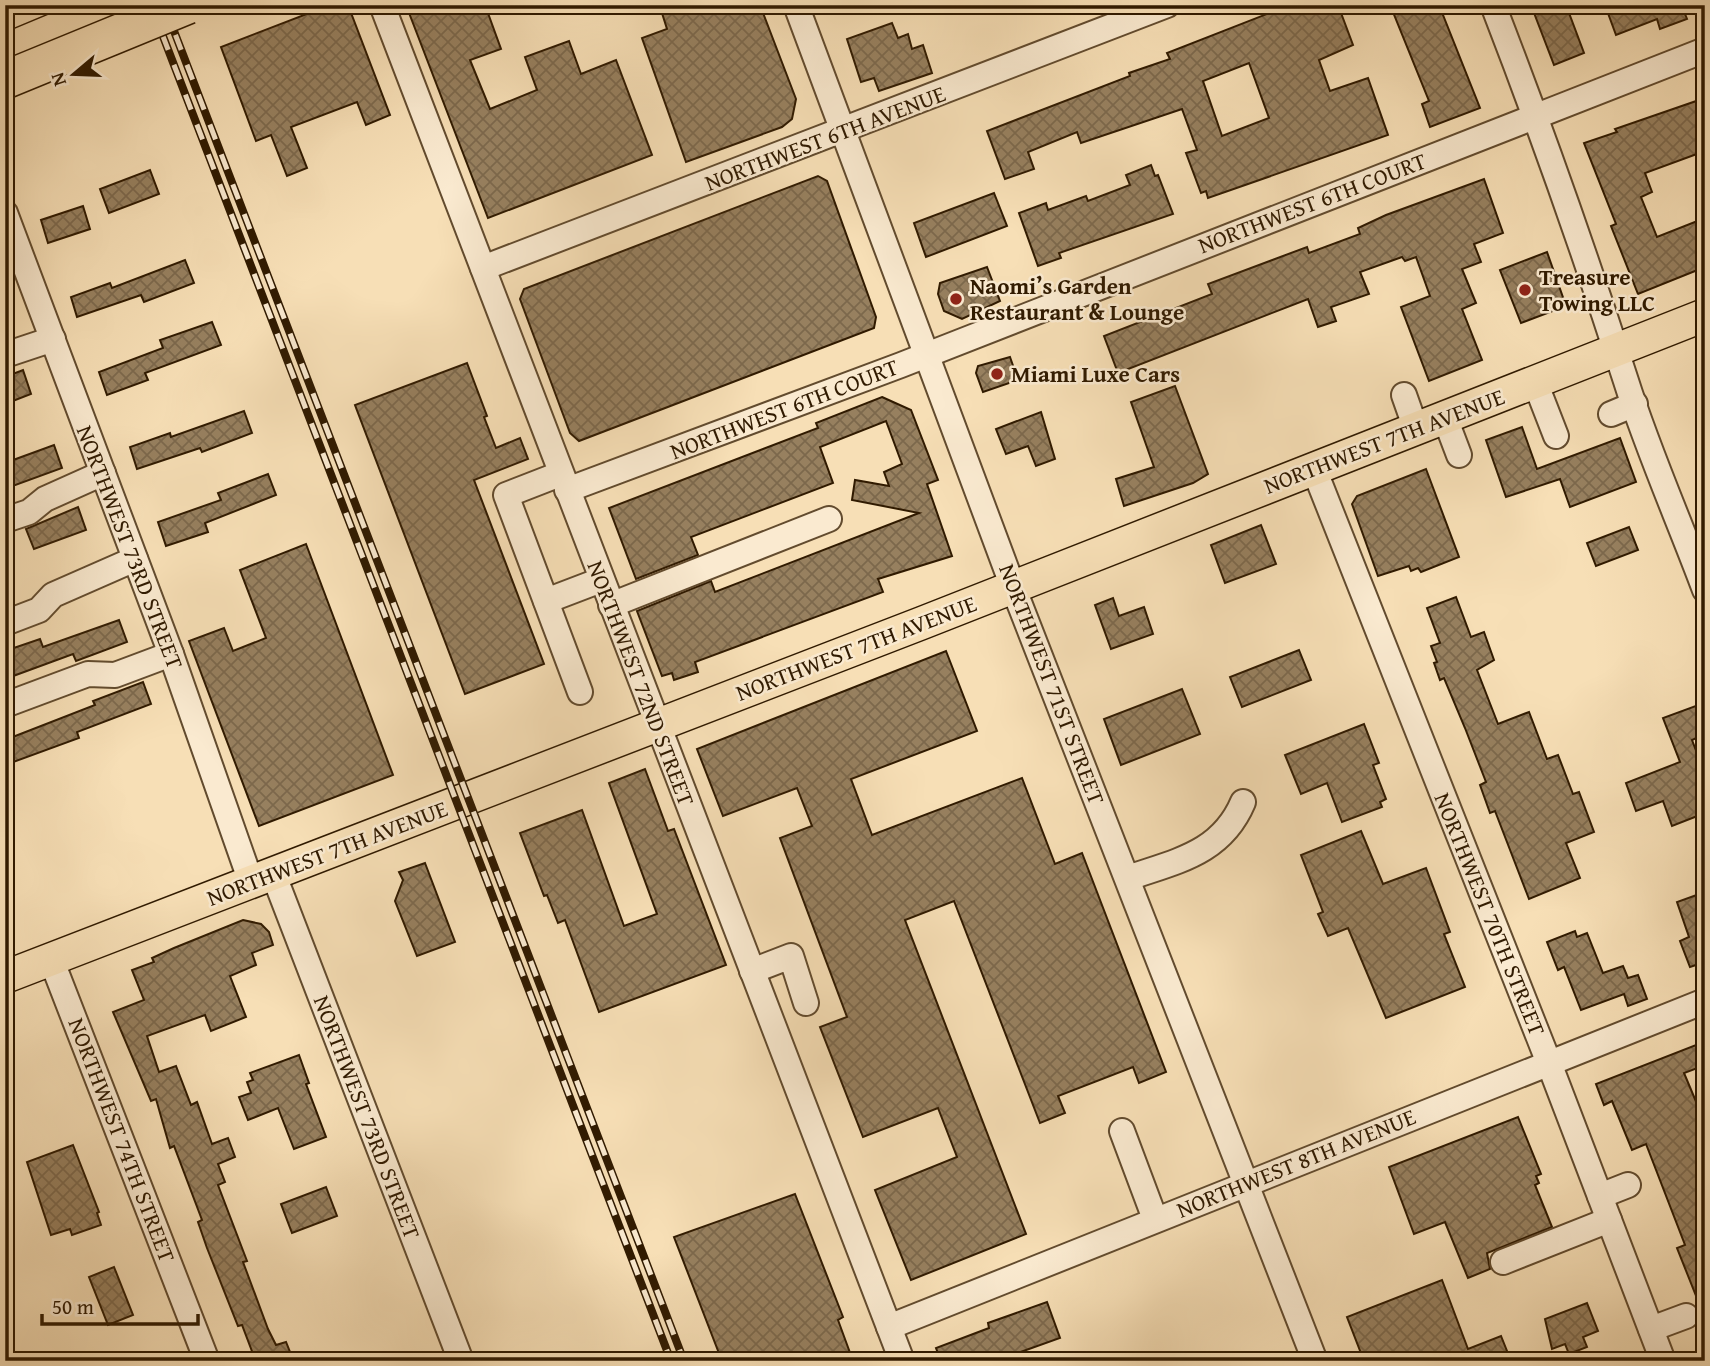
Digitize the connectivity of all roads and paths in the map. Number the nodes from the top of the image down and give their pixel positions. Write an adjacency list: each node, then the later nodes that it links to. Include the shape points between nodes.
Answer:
1 (120, 5): 8 (highway)
2 (188, 5): 9 (highway, bridge)
3 (382, 5): 14 (street, NORTHWEST 72ND STREET)
4 (796, 5): 11 (street, NORTHWEST 71ST STREET)
5 (1167, 5): 11 (street, NORTHWEST 6TH AVENUE)
6 (1493, 5): 10 (street)
7 (1705, 50): 10 (street, NORTHWEST 6TH COURT)
8 (5, 52)
9 (5, 80)
10 (1536, 115): 17 (street); 18 (street, NORTHWEST 6TH COURT)
11 (845, 131): 14 (street, NORTHWEST 6TH AVENUE); 18 (street, NORTHWEST 71ST STREET)
12 (5, 213): 13 (street, NORTHWEST 73RD STREET)
13 (12, 254): 16 (street, NORTHWEST 73RD STREET)
14 (482, 268): 29 (street, NORTHWEST 72ND STREET)
15 (1705, 315): 17 (main road, NORTHWEST 7TH AVENUE)
16 (52, 339): 19 (street); 28 (street, NORTHWEST 73RD STREET)
17 (1617, 349): 20 (main road, NORTHWEST 7TH AVENUE); 22 (street)
18 (928, 354): 29 (street, NORTHWEST 6TH COURT); 34 (street, NORTHWEST 71ST STREET)
19 (5, 355)
20 (1535, 382): 24 (main road, NORTHWEST 7TH AVENUE); 25 (street)
21 (1404, 395): 24 (street)
22 (1635, 404): 23 (street); 35 (street)
23 (1612, 415)
24 (1431, 423): 26 (street); 27 (main road, NORTHWEST 7TH AVENUE)
25 (1556, 436)
26 (1459, 455)
27 (1314, 469): 34 (main road, NORTHWEST 7TH AVENUE); 51 (street, NORTHWEST 70TH STREET)
28 (103, 473): 31 (street); 32 (street, NORTHWEST 73RD STREET)
29 (564, 482): 33 (street, NORTHWEST 72ND STREET); 36 (street, NORTHWEST 6TH COURT, via 506,495)
30 (829, 519): 37 (street)
31 (5, 520)
32 (135, 559): 38 (street, via 53,595 39,610); 39 (street, NORTHWEST 73RD STREET)
33 (601, 580): 36 (street); 37 (street, NORTHWEST 72ND STREET)
34 (1013, 587): 42 (main road, NORTHWEST 7TH AVENUE); 45 (street, NORTHWEST 71ST STREET)
35 (1705, 590)
36 (546, 601): 40 (street)
37 (611, 605): 42 (street, NORTHWEST 72ND STREET)
38 (5, 623)
39 (171, 654): 41 (street, via 115,675 88,674); 44 (street, NORTHWEST 73RD STREET)
40 (580, 692)
41 (5, 705)
42 (657, 725): 44 (main road, NORTHWEST 7TH AVENUE); 47 (street, NORTHWEST 72ND STREET)
43 (1242, 802): 45 (street, via 1234,823 1201,852)
44 (262, 878): 46 (main road, NORTHWEST 7TH AVENUE); 63 (street, NORTHWEST 73RD STREET)
45 (1128, 878): 53 (street, NORTHWEST 71ST STREET)
46 (51, 959): 48 (main road, NORTHWEST 7TH AVENUE); 62 (street, NORTHWEST 74TH STREET)
47 (752, 971): 50 (street, via 791,956); 60 (street, NORTHWEST 72ND STREET)
48 (5, 977)
49 (1705, 1001): 51 (street, NORTHWEST 8TH AVENUE)
50 (806, 1003)
51 (1549, 1063): 53 (street, NORTHWEST 8TH AVENUE); 55 (street, NORTHWEST 70TH STREET)
52 (1122, 1131): 56 (street)
53 (1247, 1181): 56 (street, NORTHWEST 8TH AVENUE); 65 (street, NORTHWEST 71ST STREET)
54 (1628, 1185): 55 (street)
55 (1600, 1196): 57 (street, NORTHWEST 70TH STREET)
56 (1155, 1219): 60 (street, NORTHWEST 8TH AVENUE)
57 (1609, 1220): 58 (street); 61 (street, NORTHWEST 70TH STREET)
58 (1503, 1262)
59 (1686, 1316): 61 (street)
60 (889, 1327): 64 (street, NORTHWEST 72ND STREET)
61 (1651, 1329): 66 (street, NORTHWEST 70TH STREET)
62 (207, 1361)
63 (461, 1361)
64 (902, 1361)
65 (1315, 1361)
66 (1663, 1361)

